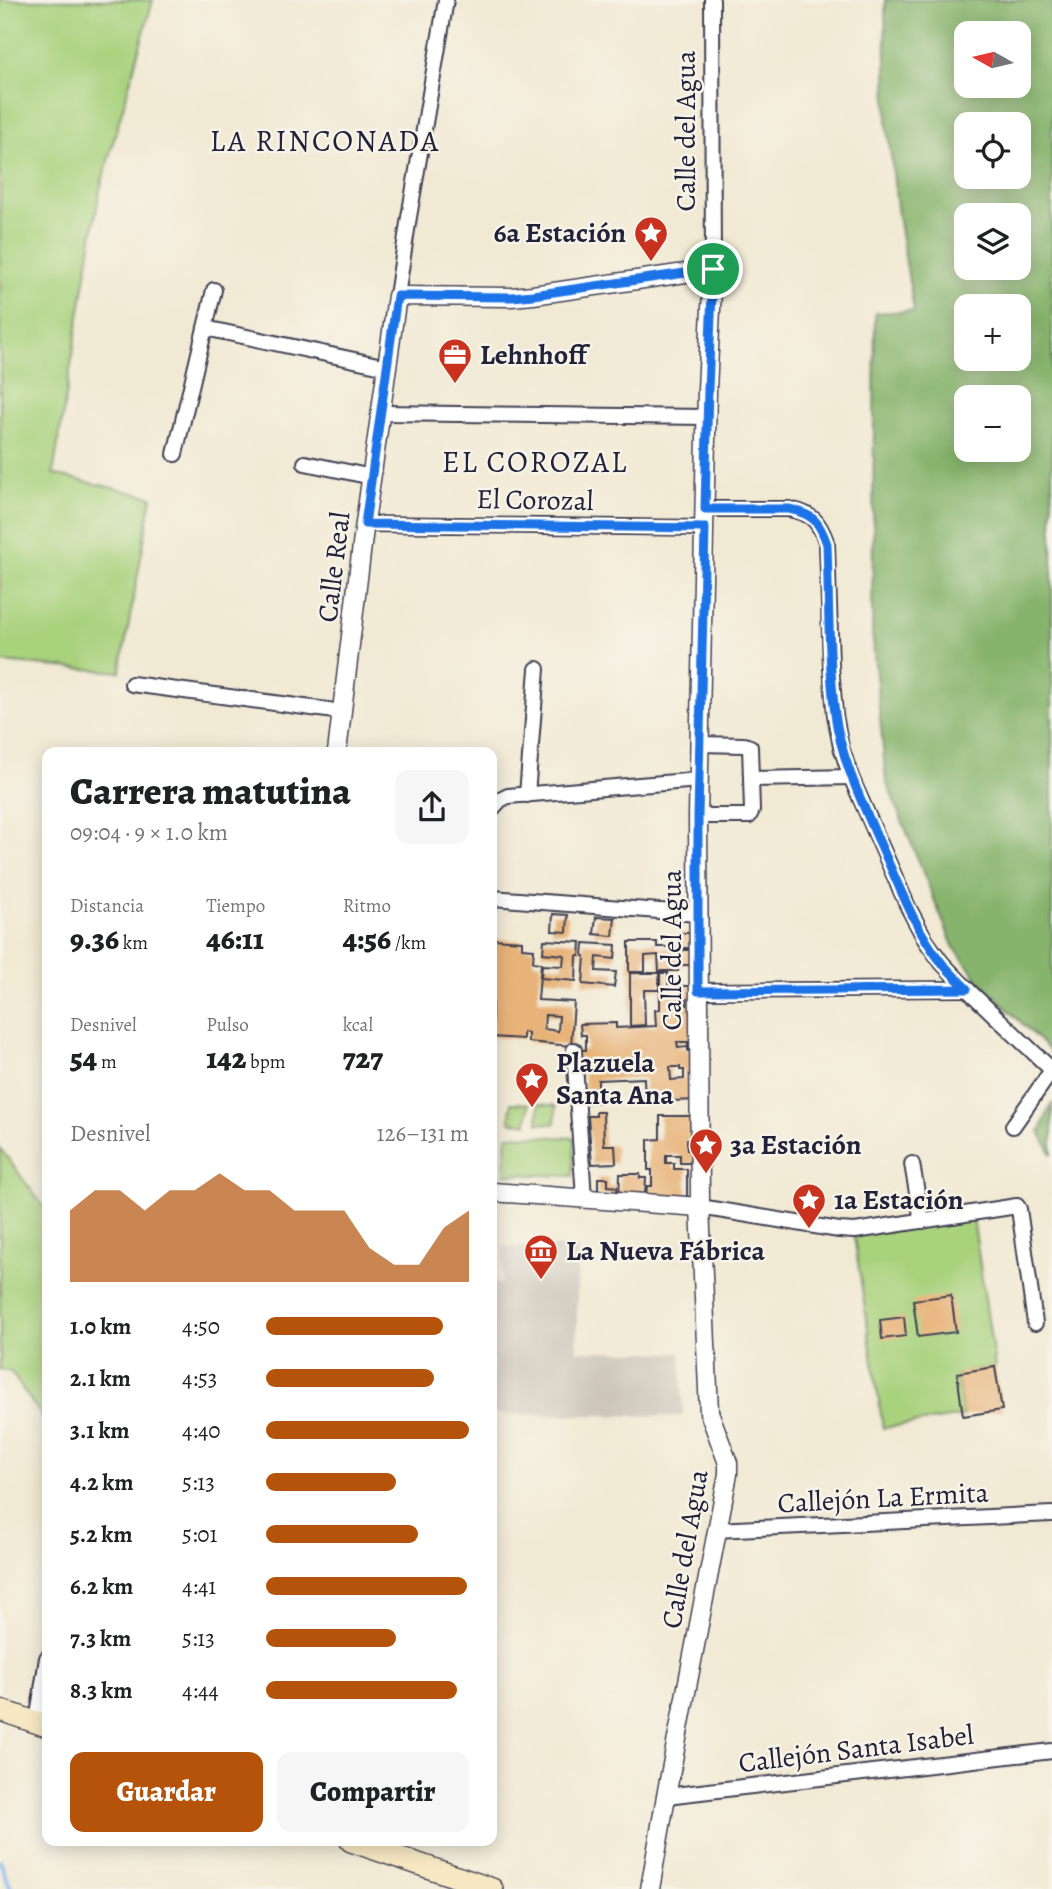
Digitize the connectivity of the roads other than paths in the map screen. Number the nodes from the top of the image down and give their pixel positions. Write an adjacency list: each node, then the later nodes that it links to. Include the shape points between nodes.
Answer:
1 (446, 0): 5 (street)
2 (712, 0): 3 (street, Calle del Agua)
3 (713, 269): 5 (street, via 512,297); 9 (street, Calle del Agua)
4 (214, 290): 6 (street)
5 (397, 296): 7 (street)
6 (205, 328): 7 (street); 10 (street)
7 (387, 367): 8 (street, Calle Real)
8 (381, 413): 9 (street); 12 (street, Calle Real)
9 (707, 416): 13 (street, Calle del Agua)
10 (175, 454)
11 (305, 463): 12 (street)
12 (372, 477): 14 (street, Calle Real)
13 (705, 509): 15 (street, Calle del Agua); 21 (street, via 789,509 813,518 821,527 827,544 835,715)
14 (365, 524): 15 (street, El Corozal); 18 (street, Calle Real)
15 (705, 528): 19 (street, Calle del Agua)
16 (537, 669): 24 (street)
17 (132, 684): 18 (street)
18 (342, 712): 20 (street, Calle Real)
19 (700, 744): 22 (street, via 748,745); 23 (street, Calle del Agua)
20 (338, 747)
21 (851, 777): 22 (street); 29 (street, via 926,940)
22 (751, 779): 26 (street, via 749,816)
23 (699, 780): 24 (street); 26 (street, Calle del Agua)
24 (527, 795): 25 (street, via 508,796)
25 (497, 803)
26 (698, 816): 28 (street, Calle del Agua)
27 (497, 898): 28 (street)
28 (698, 914): 30 (street, Calle del Agua)
29 (967, 989): 30 (street); 32 (street, via 1052,1070)
30 (698, 991): 36 (street, Calle del Agua)
31 (574, 1050): 35 (street)
32 (1013, 1126)
33 (912, 1164): 37 (street)
34 (497, 1192): 35 (street)
35 (584, 1198): 36 (street)
36 (700, 1207): 37 (street, via 847,1231); 40 (street, Calle del Agua, via 709,1412 728,1463)
37 (922, 1222): 38 (street, via 1017,1206)
38 (1035, 1323)
39 (1052, 1514): 40 (street, Callejón La Ermita)
40 (716, 1530): 44 (street, Calle del Agua)
41 (0, 1710): 42 (main road)
42 (42, 1724)
43 (1052, 1751): 44 (street, Callejón Santa Isabel)
44 (666, 1796): 47 (street, Calle del Agua)
45 (366, 1846): 46 (main road)
46 (492, 1889)
47 (650, 1889)

